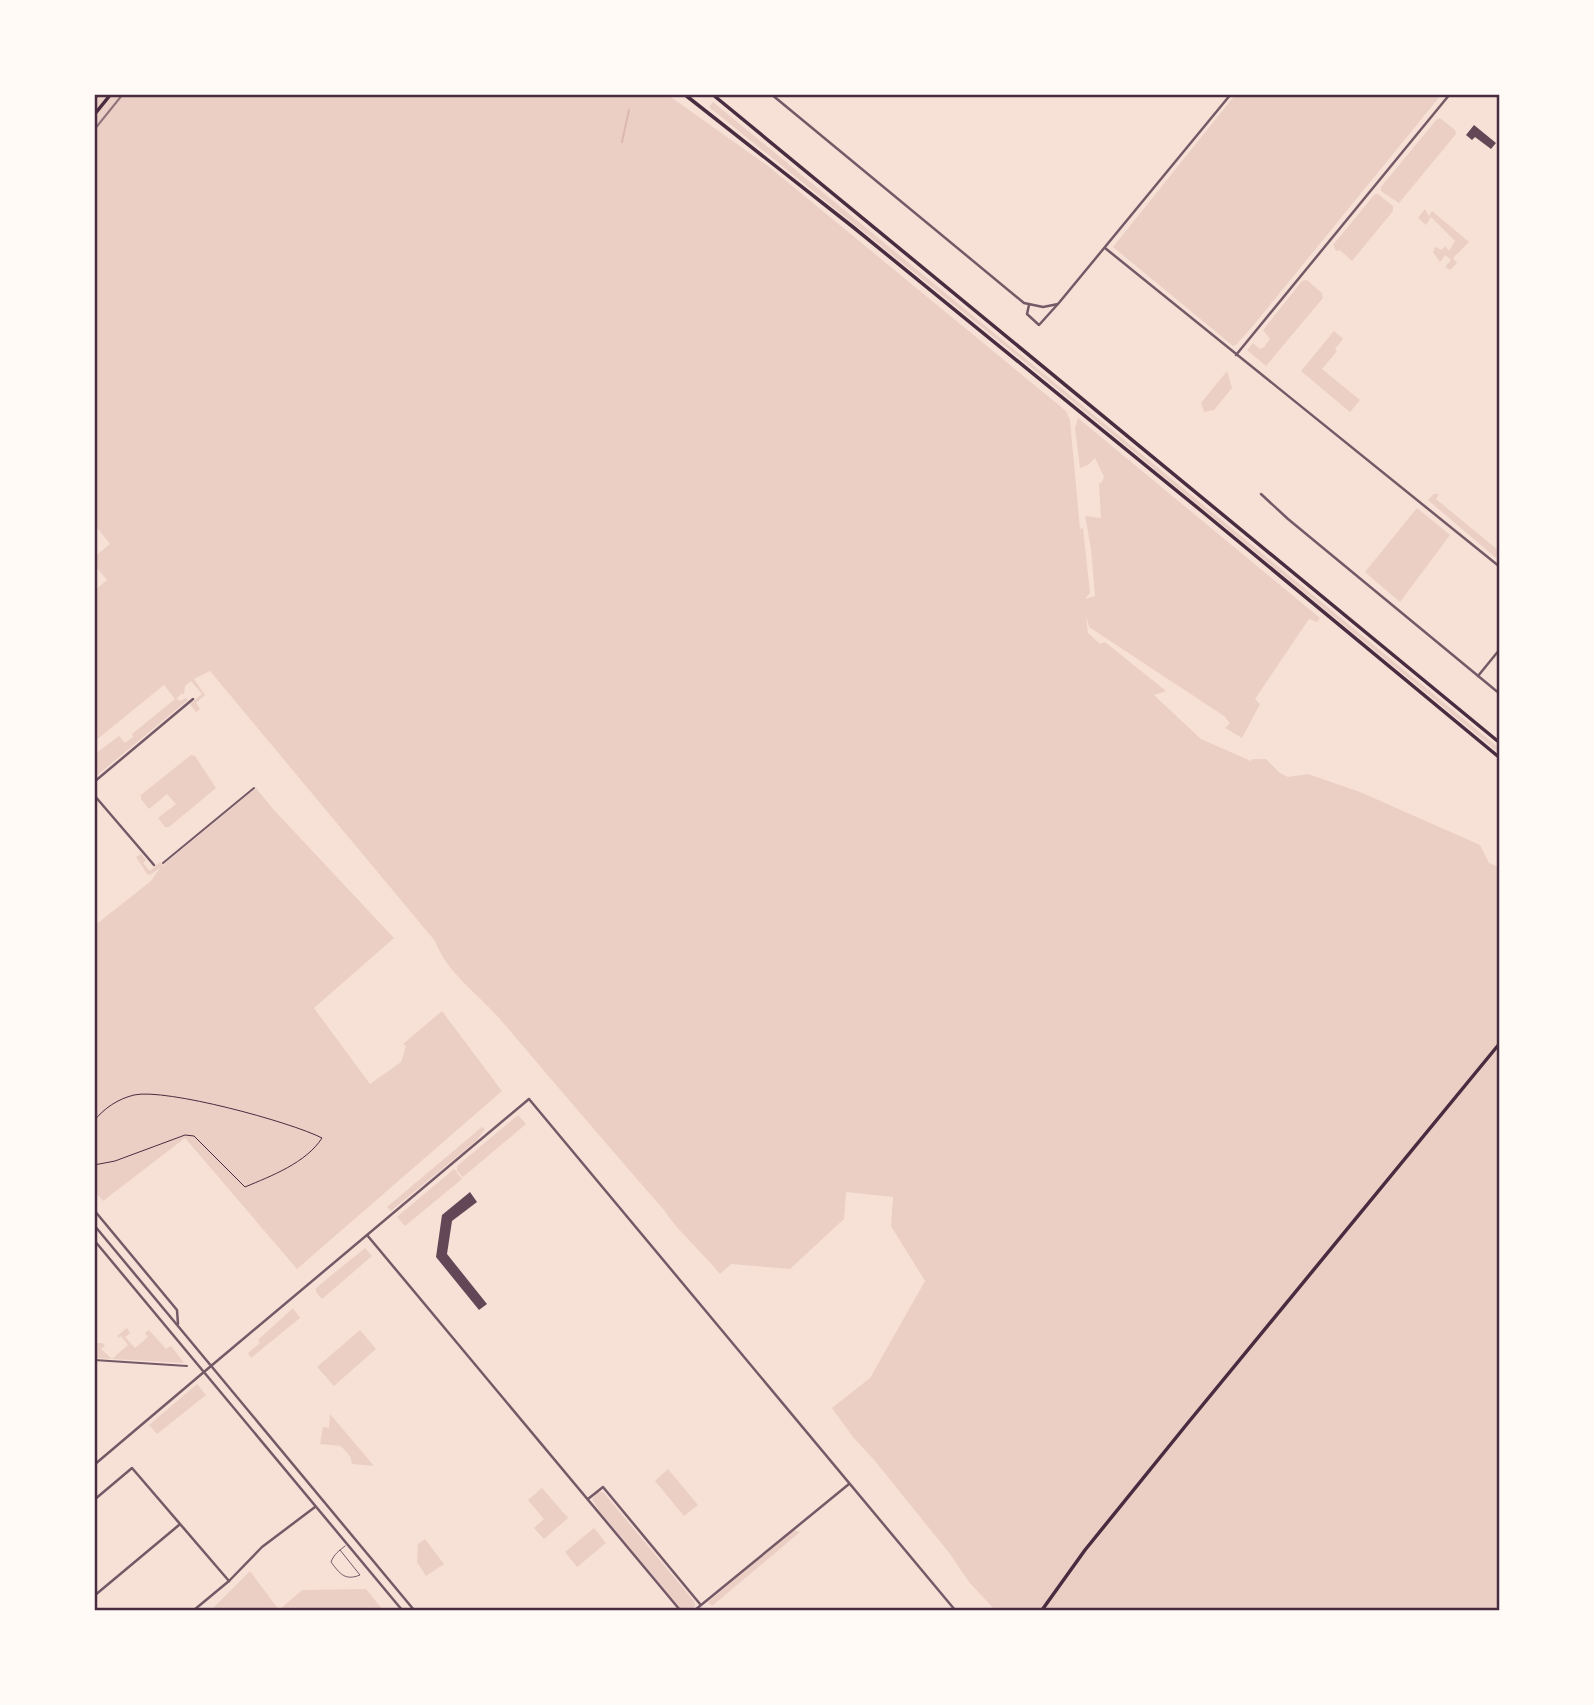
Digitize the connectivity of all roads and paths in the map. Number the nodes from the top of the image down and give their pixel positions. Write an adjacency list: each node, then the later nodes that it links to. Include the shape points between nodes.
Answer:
1 (99, 94): 8 (main road)
2 (111, 94): 9 (main road)
3 (684, 94): 21 (main road, via 853,227)
4 (712, 94): 20 (main road)
5 (771, 94): 12 (street)
6 (1231, 94): 10 (street)
7 (1450, 94): 13 (street)
8 (94, 99)
9 (94, 115)
10 (1105, 248): 11 (street); 13 (street)
11 (1058, 304): 12 (street); 12 (street, via 1039,325 1027,314)
12 (1029, 305)
13 (1236, 355): 15 (street)
14 (1261, 494): 17 (street)
15 (1500, 567)
16 (1500, 649): 17 (street)
17 (1478, 676): 18 (street)
18 (1500, 694)
19 (193, 699): 22 (street)
20 (1500, 743)
21 (1500, 758)
22 (94, 782)
23 (254, 788): 25 (street)
24 (94, 795): 26 (street)
25 (163, 863)
26 (154, 864)
27 (1500, 1043): 57 (main road, via 1085,1550)
28 (94, 1121): 29 (path, via 103,1108 134,1095 165,1096 255,1115 322,1138 316,1148 273,1176 245,1187 194,1136)
29 (94, 1166)
30 (94, 1210): 34 (street, via 177,1310)
31 (94, 1225): 34 (street)
32 (367, 1235): 37 (street); 40 (street, via 529,1099); 41 (street)
33 (94, 1240): 38 (street)
34 (177, 1327): 37 (street)
35 (94, 1360): 36 (street)
36 (187, 1366)
37 (211, 1366): 38 (street); 45 (street)
38 (204, 1372): 39 (street); 43 (street)
39 (94, 1465)
40 (849, 1484): 50 (street); 56 (street)
41 (588, 1499): 50 (street, via 603,1487); 54 (street)
42 (94, 1500): 44 (street, via 132,1468)
43 (315, 1507): 46 (street); 48 (street, via 262,1547)
44 (179, 1525): 48 (street); 49 (street)
45 (355, 1539): 46 (street); 53 (street)
46 (347, 1545): 47 (lane); 52 (street)
47 (340, 1550): 47 (lane, via 331,1562 339,1573 352,1578 360,1575)
48 (229, 1581): 51 (street)
49 (94, 1597)
50 (701, 1605): 55 (street)
51 (194, 1611)
52 (402, 1611)
53 (414, 1611)
54 (680, 1611)
55 (695, 1611)
56 (955, 1611)
57 (1042, 1611)

